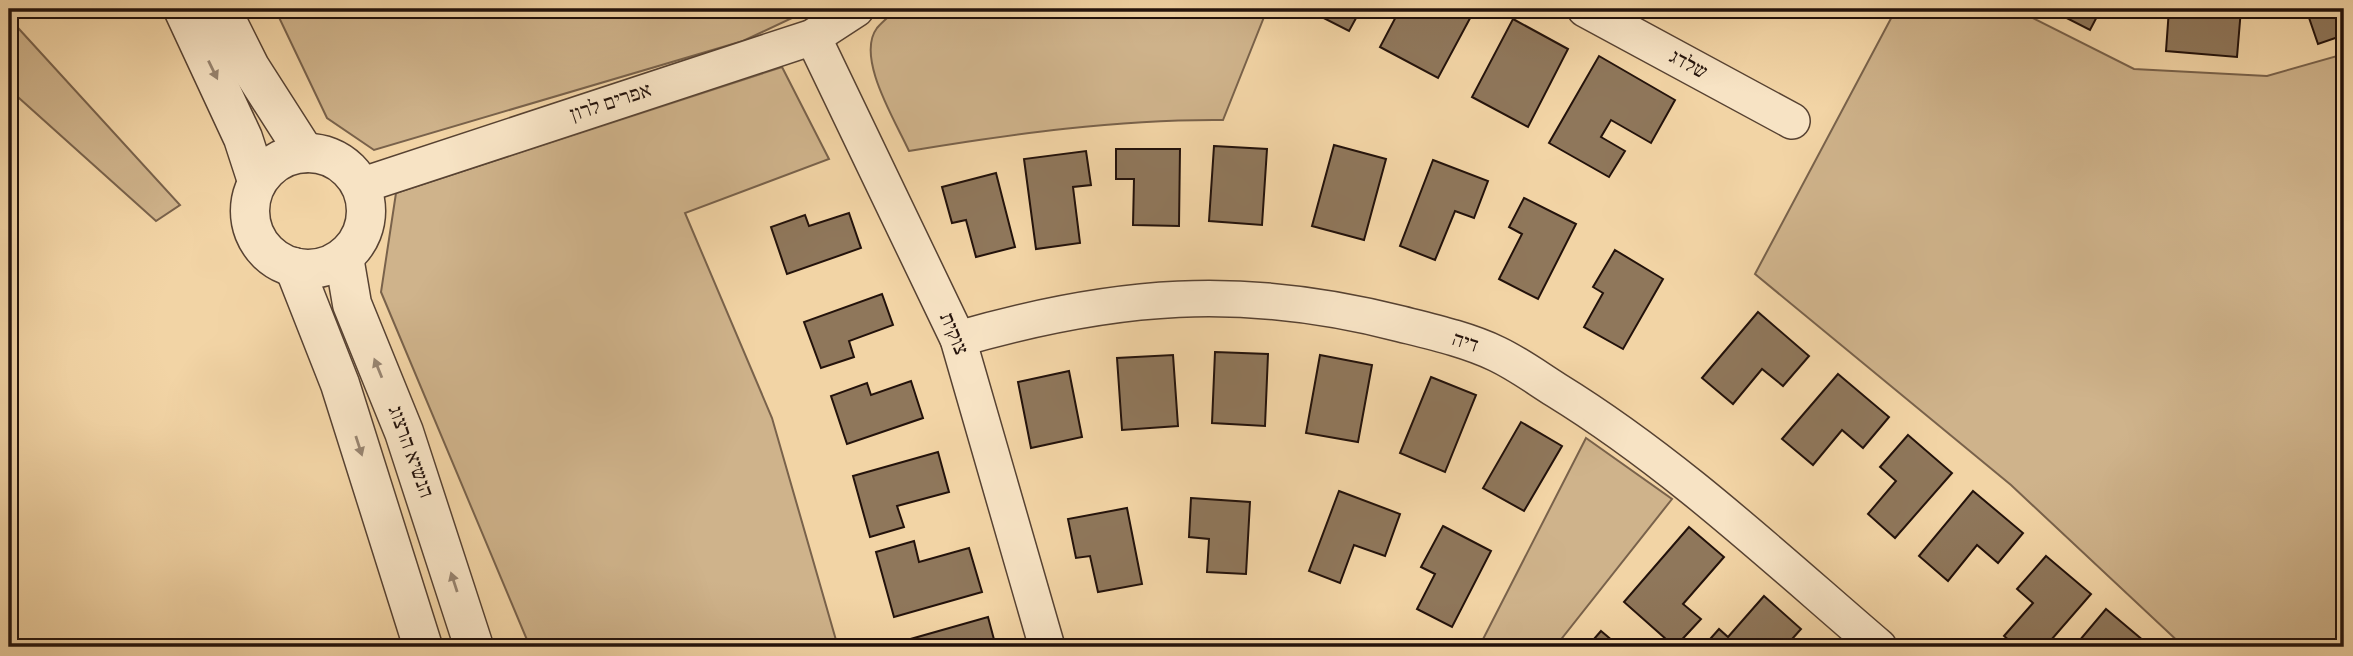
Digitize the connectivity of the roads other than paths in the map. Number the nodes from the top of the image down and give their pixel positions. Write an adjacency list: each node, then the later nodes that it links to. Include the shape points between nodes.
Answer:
1 (183, 9): 8 (street, one-way to 8, via 243,138)
2 (222, 9): 7 (street, via 250,67)
3 (856, 9): 5 (street, אפרים לרון)
4 (1585, 9): 6 (street, שלדג)
5 (813, 37): 9 (street, אפרים לרון); 12 (street, צוקית)
6 (1792, 121)
7 (305, 153): 8 (street, via 272,164); 9 (street, via 337,160)
8 (257, 181): 11 (street, via 250,202 251,225 262,247)
9 (360, 186): 10 (street, via 366,219 359,240)
10 (344, 257): 11 (street, via 323,267); 14 (street, הנשיא הרצוג, one-way to 10, via 404,432 352,304)
11 (295, 267): 13 (street, one-way to 13, via 340,384)
12 (958, 339): 15 (street, צוקית); 16 (street, דיה, via 1106,304 1186,297 1349,310 1497,354 1616,427)
13 (423, 647)
14 (474, 647)
15 (1047, 647)
16 (1879, 647)

